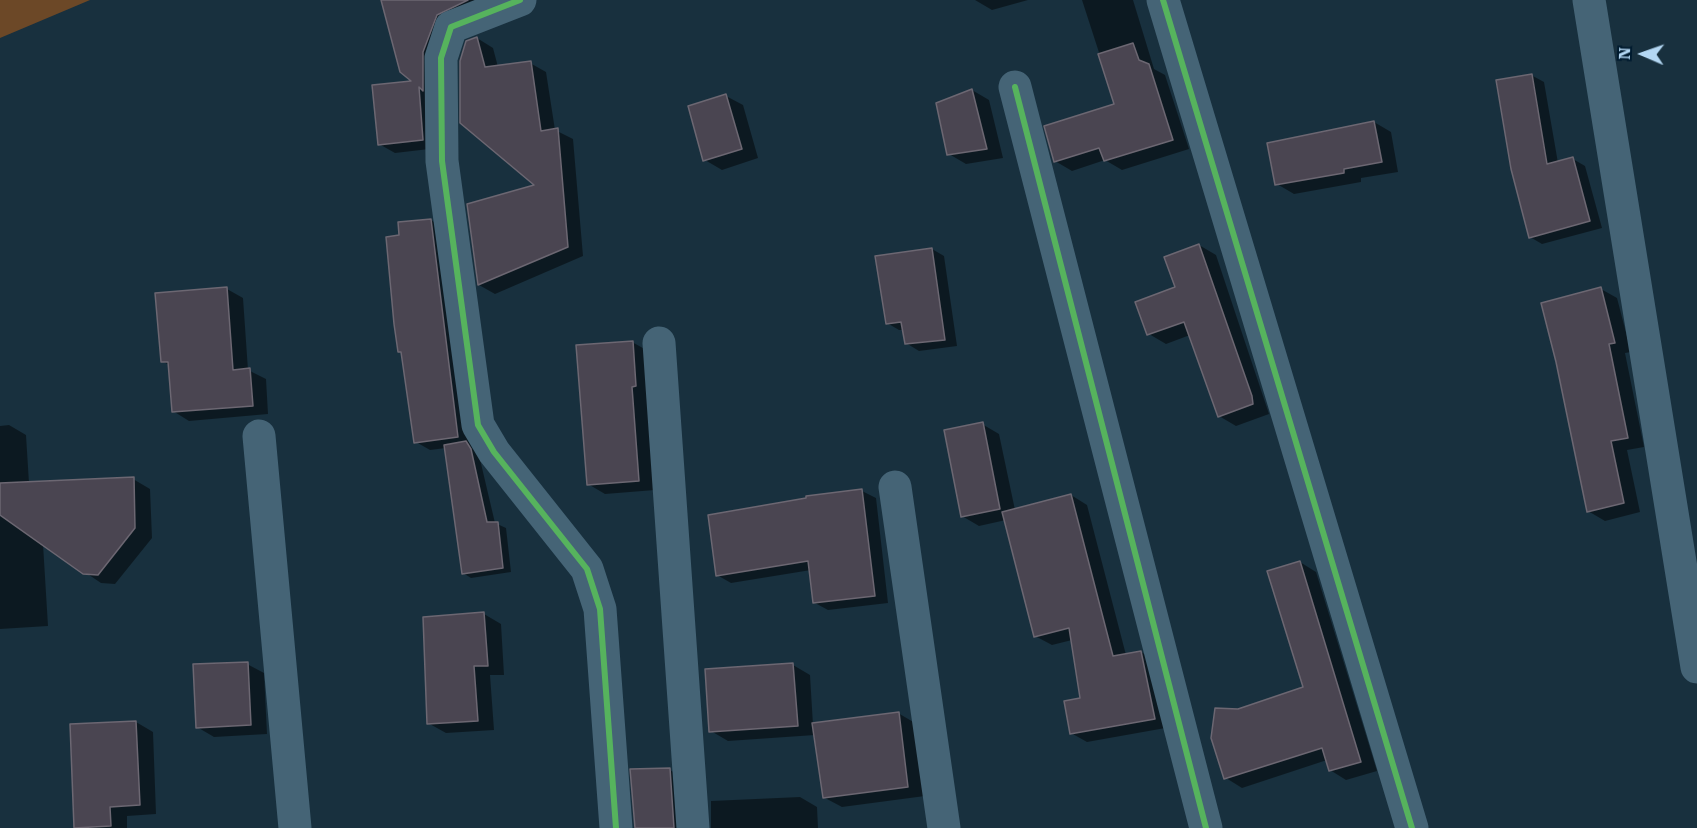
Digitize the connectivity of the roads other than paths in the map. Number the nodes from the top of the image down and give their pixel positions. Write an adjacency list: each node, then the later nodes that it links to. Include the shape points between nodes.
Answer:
1 (520, 0): 10 (street, via 451,27 441,58 442,161 478,425 494,452 587,569 600,609)
2 (1163, 0): 14 (street)
3 (1589, 0): 8 (street)
4 (1015, 87): 13 (street)
5 (659, 343): 11 (street)
6 (259, 435): 9 (street)
7 (895, 487): 12 (street)
8 (1697, 667)
9 (295, 828)
10 (616, 828)
11 (693, 828)
12 (944, 828)
13 (1206, 828)
14 (1412, 828)

